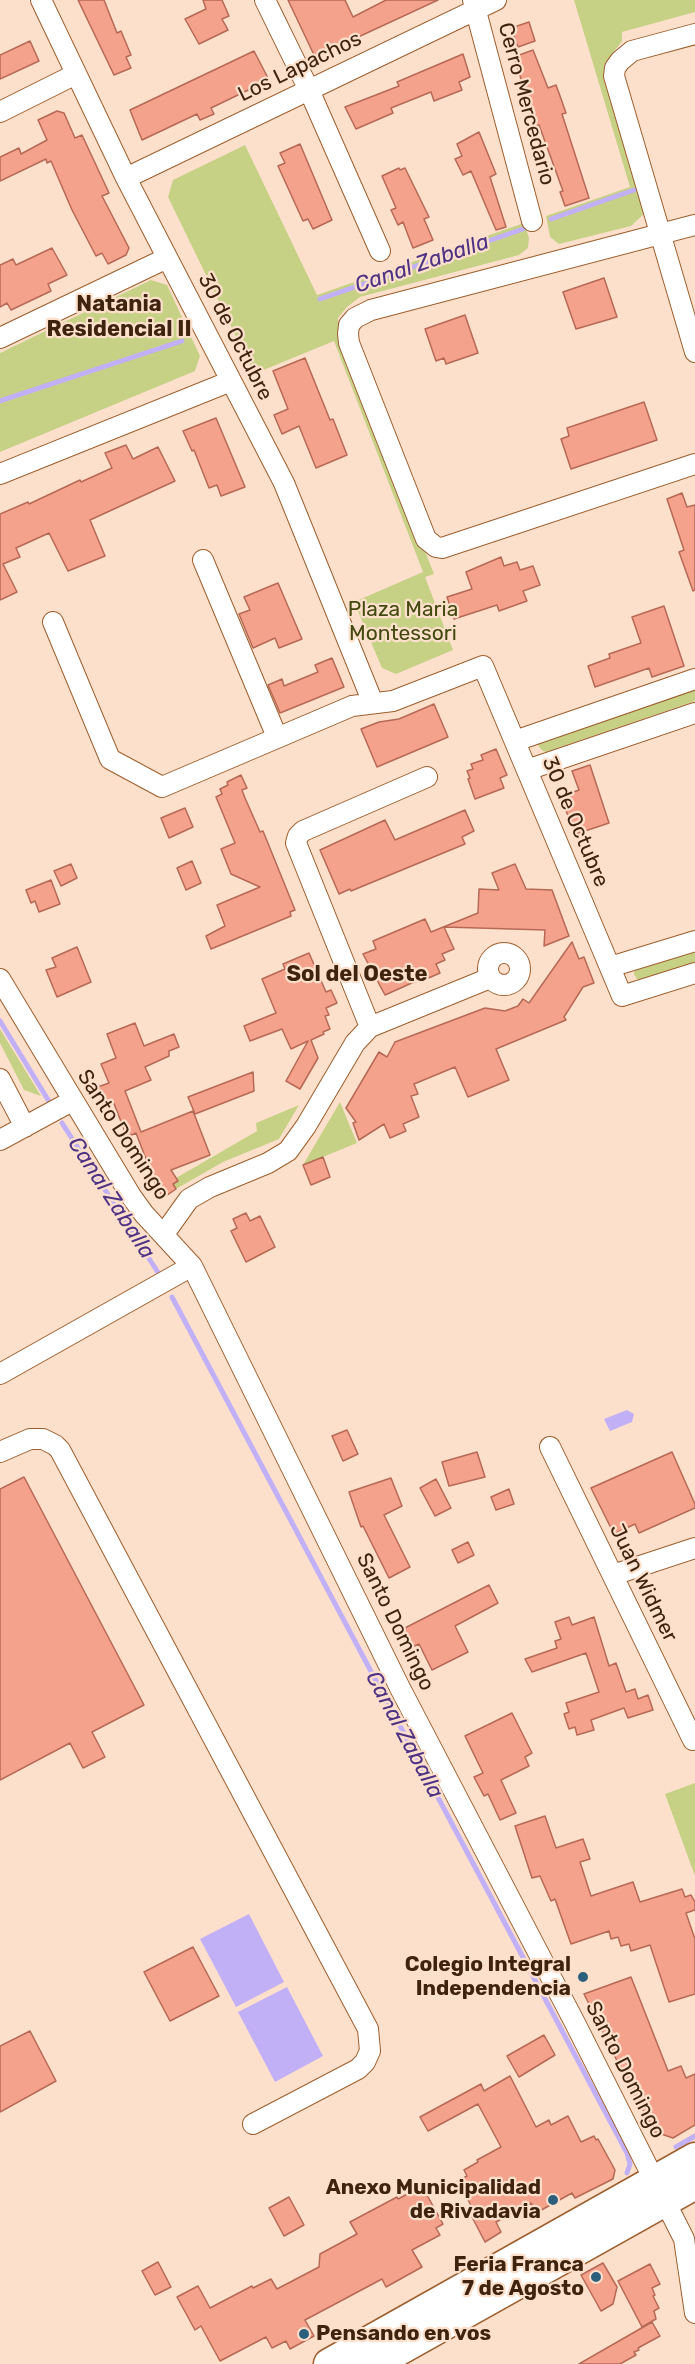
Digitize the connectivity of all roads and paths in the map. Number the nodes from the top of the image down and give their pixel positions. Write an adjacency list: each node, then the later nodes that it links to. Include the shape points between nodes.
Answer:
1 (41, 0): 6 (street, 30 de Octubre)
2 (265, 0): 7 (street)
3 (496, 0): 4 (street, Los Lapachos)
4 (475, 5): 7 (street, Los Lapachos); 10 (street, Cerro Mercedario)
5 (695, 34): 12 (street, via 632,51 615,68 615,83)
6 (76, 74): 8 (street); 9 (street, 30 de Octubre)
7 (309, 90): 9 (street, Los Lapachos); 13 (street)
8 (0, 112)
9 (126, 178): 14 (street, 30 de Octubre)
10 (532, 221)
11 (695, 225): 12 (street)
12 (660, 234): 16 (street); 18 (street, via 371,310 349,325 349,343 426,539 436,546 442,548)
13 (380, 251)
14 (167, 258): 15 (street); 17 (street, 30 de Octubre)
15 (0, 338)
16 (695, 352)
17 (231, 381): 19 (street); 23 (street, 30 de Octubre, via 284,483)
18 (695, 464)
19 (0, 474)
20 (203, 560): 25 (street)
21 (53, 622): 25 (street, via 110,759 162,787)
22 (695, 679): 26 (street)
23 (372, 703): 25 (street, via 352,706); 26 (street, 30 de Octubre, via 393,701 483,666)
24 (695, 713): 27 (street)
25 (277, 737)
26 (515, 741): 27 (street, 30 de Octubre)
27 (527, 770): 30 (street, 30 de Octubre)
28 (427, 777): 34 (street, via 303,831 296,843)
29 (695, 941): 30 (street)
30 (610, 967): 31 (street, 30 de Octubre, via 622,996)
31 (695, 973)
32 (490, 978): 34 (street)
33 (0, 979): 36 (street, Santo Domingo)
34 (370, 1026): 39 (street, via 288,1151 189,1199)
35 (0, 1079): 37 (street)
36 (72, 1101): 37 (street); 39 (street, Santo Domingo, via 131,1196)
37 (25, 1127): 38 (street)
38 (0, 1140)
39 (164, 1234): 40 (street, Santo Domingo)
40 (192, 1266): 41 (street); 50 (street, Santo Domingo, via 400,1688)
41 (0, 1374)
42 (550, 1448): 45 (street, Juan Widmer)
43 (0, 1452): 47 (street, via 30,1439 43,1439 60,1450 368,2029 370,2051 358,2068)
44 (695, 1548): 45 (street)
45 (613, 1575): 46 (street, Juan Widmer)
46 (693, 1740)
47 (253, 2124)
48 (695, 2158): 50 (main road)
49 (695, 2184): 50 (main road)
50 (660, 2191): 51 (street, Santo Domingo, via 684,2239); 52 (main road); 53 (main road)
51 (695, 2313)
52 (329, 2364)
53 (374, 2364)

